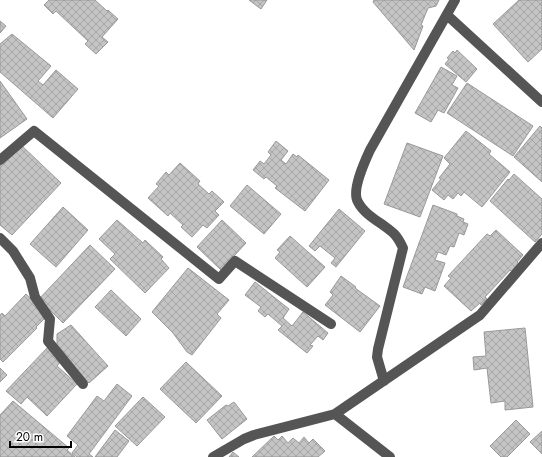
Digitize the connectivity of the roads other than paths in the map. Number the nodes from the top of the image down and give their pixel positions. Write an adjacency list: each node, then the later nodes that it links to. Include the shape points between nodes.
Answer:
1 (455, 0): 2 (street)
2 (447, 15): 3 (street); 8 (street, via 370,150 357,185 356,201 398,237 403,248 378,349 377,357)
3 (542, 102)
4 (0, 160): 7 (street, via 34,131 219,279 235,261)
5 (0, 238): 9 (street, via 13,251 30,278 35,297 50,319 48,342)
6 (542, 243): 8 (street, via 480,315)
7 (331, 324)
8 (384, 381): 10 (street)
9 (83, 384)
10 (335, 414): 11 (street, via 254,435); 12 (street)
11 (213, 457)
12 (390, 457)

